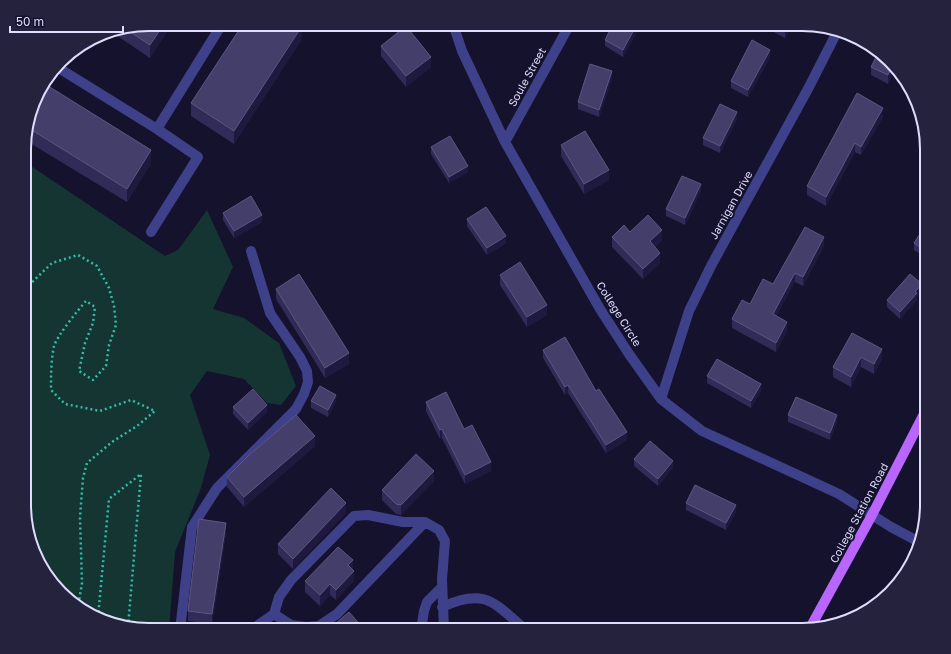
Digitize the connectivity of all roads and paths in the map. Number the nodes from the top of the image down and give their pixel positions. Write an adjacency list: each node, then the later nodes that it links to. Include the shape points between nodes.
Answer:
1 (218, 31): 6 (street)
2 (455, 31): 7 (street, College Circle, via 462,51)
3 (566, 31): 7 (street, Soule Street)
4 (835, 36): 11 (street, Jarnigan Drive, via 689,311)
5 (62, 69): 6 (street)
6 (157, 129): 8 (street, via 198,157)
7 (505, 142): 11 (street, College Circle, via 600,309)
8 (151, 232)
9 (251, 251): 23 (street, via 270,313 300,357 307,371 308,382 296,409 217,488 192,526)
10 (31, 283): 17 (path, via 52,263 78,255 97,266 109,288 116,325 109,345 106,366 93,380 79,371 95,307 86,300 55,344 52,390 65,404 100,411 131,400 155,411 87,464 83,478 80,517 82,583)
11 (661, 399): 13 (street, College Circle, via 702,431 839,494)
12 (920, 422): 13 (main road, College Station Road)
13 (872, 515): 15 (street, College Circle); 22 (main road, College Station Road)
14 (425, 522): 16 (street, via 438,530 445,541); 20 (street, via 403,522 368,515 354,516 291,580 279,597); 26 (street, via 337,614)
15 (915, 540)
16 (442, 587): 18 (street); 27 (street, via 427,602)
17 (79, 600)
18 (442, 607): 28 (street); 29 (street, via 456,600 487,599)
19 (99, 611): 21 (path, via 108,500 141,474)
20 (274, 614): 24 (street); 25 (street)
21 (129, 621)
22 (813, 622)
23 (181, 623)
24 (260, 623)
25 (287, 623)
26 (324, 623)
27 (422, 623)
28 (443, 623)
29 (518, 623)

